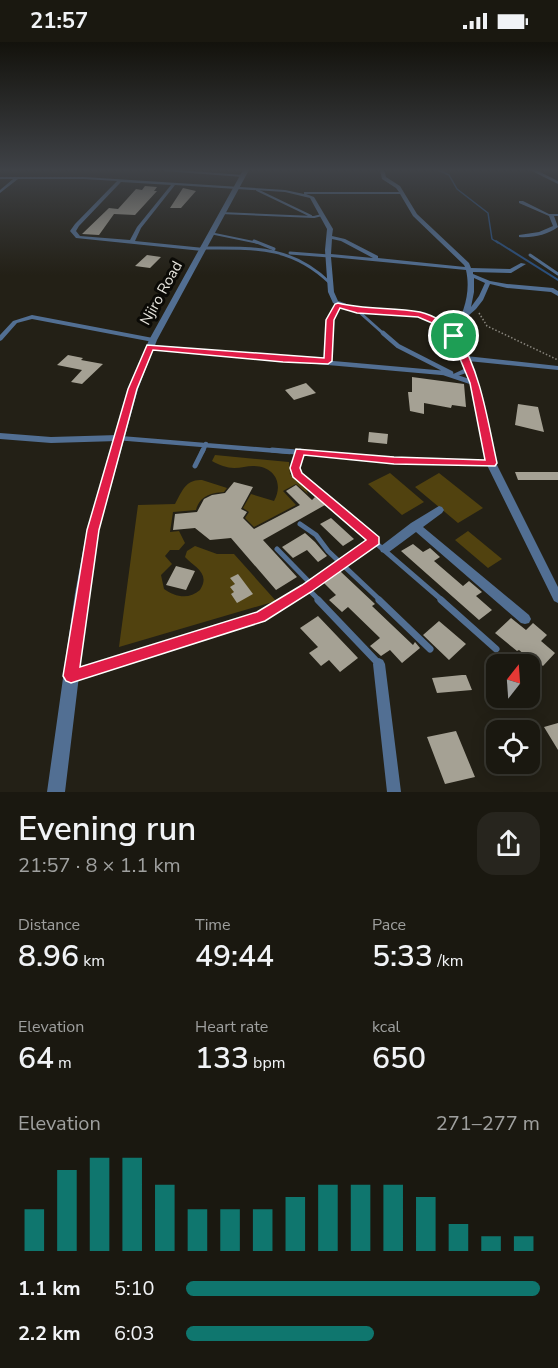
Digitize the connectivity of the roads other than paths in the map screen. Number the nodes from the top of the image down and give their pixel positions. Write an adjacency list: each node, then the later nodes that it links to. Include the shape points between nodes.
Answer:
1 (97, 205): 15 (street, via 73,231 78,237)
2 (157, 205): 15 (street)
3 (226, 205): 8 (street, Njiro Road)
4 (292, 205): 11 (lane)
5 (316, 205): 11 (street)
6 (410, 205): 23 (street, via 421,222)
7 (528, 205): 9 (street)
8 (221, 213): 11 (lane); 12 (street, Njiro Road)
9 (551, 215): 10 (street); 13 (street, via 556,226 541,234)
10 (558, 215)
11 (320, 217): 14 (street, via 330,229)
12 (210, 233): 16 (street, Njiro Road); 17 (lane, via 249,239)
13 (521, 236)
14 (330, 237): 20 (street); 21 (street)
15 (131, 243): 16 (street)
16 (202, 248): 17 (lane); 33 (street, Njiro Road)
17 (276, 250): 18 (lane)
18 (287, 253): 20 (lane); 26 (lane, via 317,268)
19 (530, 255): 24 (lane)
20 (329, 256): 21 (street); 26 (street)
21 (383, 260): 23 (street)
22 (523, 264): 23 (street, via 511,271)
23 (470, 271): 25 (street); 30 (street)
24 (558, 274)
25 (488, 282): 27 (street, via 553,290); 30 (street, via 475,308)
26 (331, 284): 28 (street)
27 (558, 294)
28 (338, 305): 29 (street); 35 (lane, via 330,320)
29 (357, 310): 31 (street, via 420,315 442,324); 38 (lane, via 398,346)
30 (466, 314): 31 (street)
31 (454, 336): 34 (street)
32 (0, 339): 33 (street, via 15,322 32,317)
33 (151, 343): 35 (lane, via 283,360); 41 (street, Njiro Road)
34 (463, 358): 36 (street); 37 (street)
35 (328, 361): 38 (lane)
36 (558, 368)
37 (468, 370): 38 (street); 39 (street)
38 (454, 375): 39 (lane)
39 (474, 383): 44 (street)
40 (0, 436): 41 (street, via 51,440)
41 (118, 438): 42 (lane); 60 (street, Njiro Road, via 93,530)
42 (206, 444): 43 (lane); 45 (lane)
43 (300, 452): 44 (lane); 49 (lane, via 297,475)
44 (491, 463): 53 (street)
45 (195, 466)
46 (439, 510): 48 (street)
47 (300, 524): 52 (lane)
48 (415, 526): 51 (street); 56 (street)
49 (375, 541): 51 (lane); 52 (lane)
50 (277, 549): 54 (lane)
51 (385, 549): 57 (lane)
52 (342, 564): 54 (lane); 58 (lane)
53 (555, 585): 55 (street)
54 (309, 587): 59 (lane); 60 (lane, via 261,616)
55 (558, 598)
56 (525, 619)
57 (496, 649)
58 (430, 650)
59 (379, 664): 62 (street)
60 (71, 676): 61 (street, Njiro Road)
61 (56, 792)
62 (394, 792)

